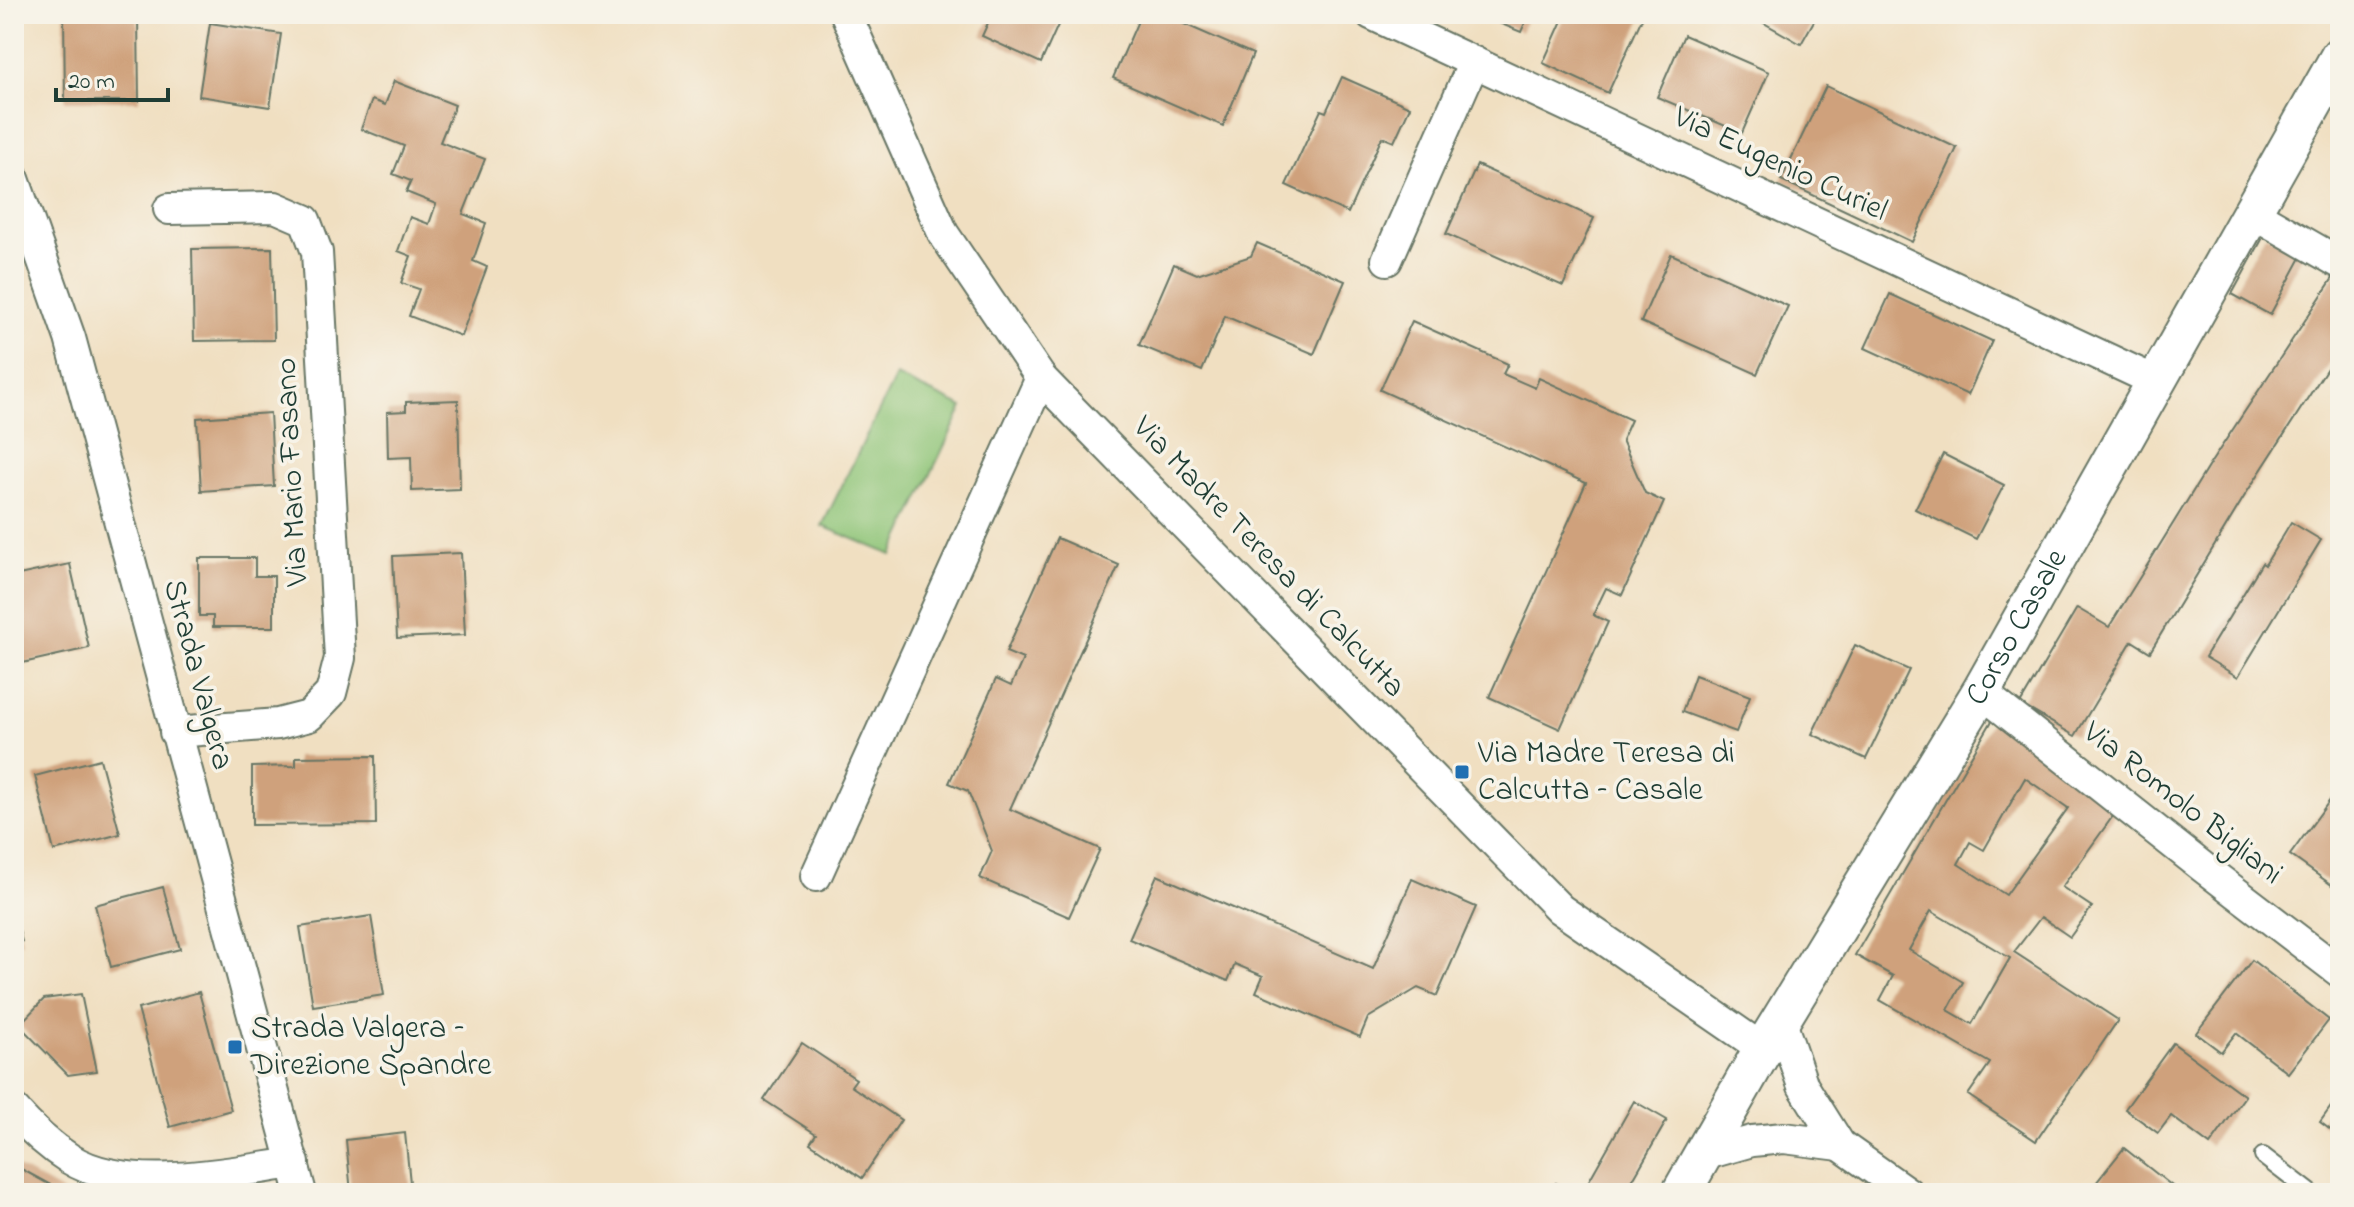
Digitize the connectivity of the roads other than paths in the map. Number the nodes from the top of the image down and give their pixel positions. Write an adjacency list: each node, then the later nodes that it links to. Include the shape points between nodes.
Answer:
1 (846, 14): 11 (street, Via Madre Teresa di Calcutta, via 943,233)
2 (1371, 14): 3 (street, Via Eugenio Curiel)
3 (1413, 23): 5 (street, Via Eugenio Curiel)
4 (2340, 56): 8 (street, Corso Casale)
5 (1474, 62): 9 (street); 12 (street, Via Eugenio Curiel)
6 (14, 179): 14 (street, Strada Valgera, via 70,338)
7 (169, 209): 14 (street, Via Mario Fasano, via 275,207 305,220 317,252 340,658 331,693 309,716 278,724)
8 (2253, 213): 10 (street); 12 (street, Corso Casale)
9 (1387, 260)
10 (2340, 263)
11 (1041, 378): 15 (street); 17 (street, Via Madre Teresa di Calcutta, via 1560,909)
12 (2157, 382): 13 (street, Corso Casale)
13 (1981, 692): 16 (street, Via Romolo Bigliani); 17 (street, Corso Casale)
14 (175, 732): 22 (street, Strada Valgera)
15 (816, 876)
16 (2340, 972)
17 (1772, 1035): 19 (street); 20 (street, Corso Casale)
18 (14, 1110): 22 (street, via 71,1159 106,1174 181,1179)
19 (1840, 1145): 20 (street, via 1784,1138); 25 (street)
20 (1703, 1155): 24 (street, Corso Casale)
21 (2263, 1156): 26 (lane)
22 (294, 1163): 23 (street, Strada Valgera)
23 (301, 1193)
24 (1681, 1193)
25 (1908, 1193)
26 (2311, 1193)

